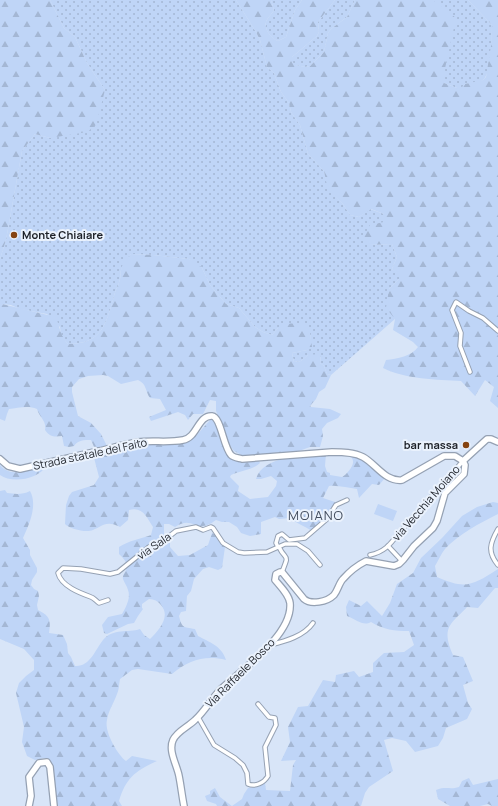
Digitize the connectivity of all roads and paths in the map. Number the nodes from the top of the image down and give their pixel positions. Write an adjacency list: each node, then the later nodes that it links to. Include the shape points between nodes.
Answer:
1 (498, 332): 2 (street, via 483,318 456,302 452,310 461,333 460,346)
2 (470, 372)
3 (498, 442): 5 (street, via 487,439)
4 (0, 459): 5 (street, Strada statale del Faito, via 8,466 20,469 138,442 183,440 192,437 201,422 212,416 219,422 224,443 231,454 242,459 343,452 363,457 397,481 444,456 455,456)
5 (463, 461): 8 (street, via Vecchia Moiano); 11 (street, via 464,474 447,490 434,528)
6 (347, 500): 9 (street, via 336,505 327,519 305,538 290,540 282,534 278,536)
7 (498, 529): 13 (street, via 490,552)
8 (388, 546): 10 (street, via Vecchia Moiano, via 383,551); 11 (street, via Vecchia Moiano)
9 (278, 547): 12 (street, via 296,544 308,551); 14 (street, via 287,558); 15 (street, via Sala, via 267,552 238,552 224,543 213,528 196,528 176,531 162,542 149,547 118,572 110,574 63,568 58,573 64,583 99,603)
10 (370, 555)
11 (402, 561): 14 (street, via 394,566 366,561 341,580 335,594 329,599 312,603 304,599)
12 (320, 565)
13 (498, 565)
14 (282, 572): 17 (street, Via Raffaele Bosco, via 276,574 275,580 288,598 290,607 285,622)
15 (108, 600)
16 (313, 623): 17 (street, via 299,635)
17 (269, 646): 19 (street, Via Raffaele Bosco, via 220,690)
18 (258, 704): 19 (street, via 269,717 275,718 276,723 265,747 268,776 256,785 248,784 243,765 214,745)
19 (198, 717): 22 (street, Via Raffaele Bosco, via 178,734 172,743)
20 (29, 806): 21 (street, via 29,777 43,761 50,767)
21 (54, 806)
22 (184, 806)

